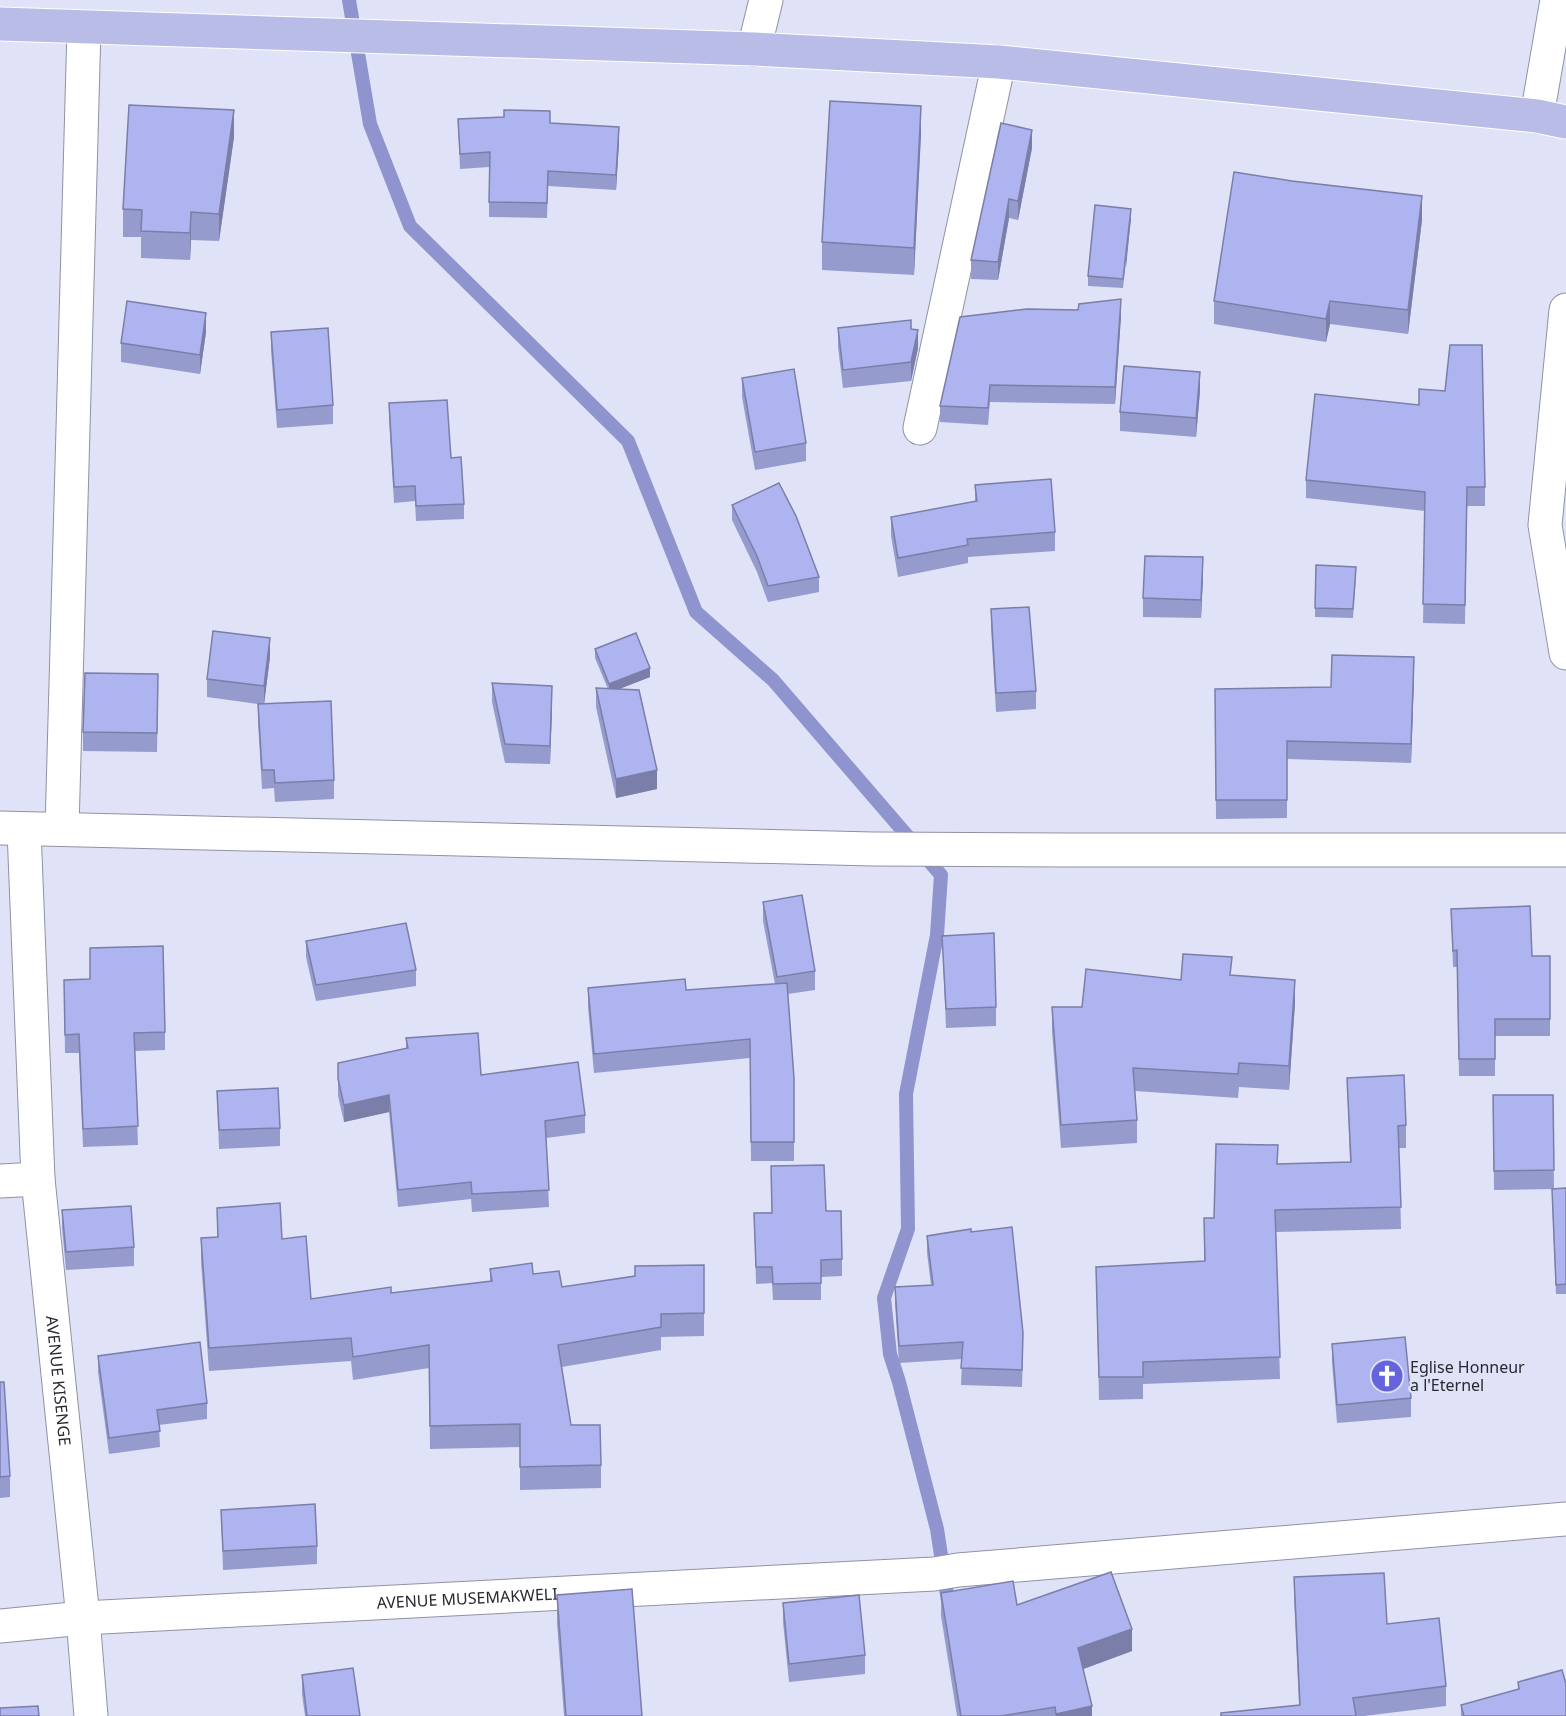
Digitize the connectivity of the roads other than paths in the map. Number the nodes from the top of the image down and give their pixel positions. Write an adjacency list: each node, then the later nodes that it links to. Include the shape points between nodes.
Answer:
1 (766, 0): 5 (street)
2 (1557, 0): 7 (street)
3 (0, 24): 4 (main road)
4 (84, 28): 5 (main road); 12 (street)
5 (754, 49): 6 (main road)
6 (999, 62): 7 (main road); 9 (street)
7 (1551, 119)
8 (1566, 310): 10 (street, via 1545,525)
9 (920, 428)
10 (1566, 653)
11 (12, 829): 12 (street); 14 (street, AVENUE KISENGE)
12 (62, 829): 13 (street, via 873,849)
13 (1566, 850)
14 (38, 1179): 15 (street); 17 (street, AVENUE KISENGE)
15 (0, 1180)
16 (1566, 1519): 17 (street, AVENUE MUSEMAKWELI, via 946,1572)
17 (83, 1618): 18 (street, AVENUE MUSEMAKWELI); 19 (street, AVENUE KISENGE)
18 (0, 1626)
19 (91, 1716)

